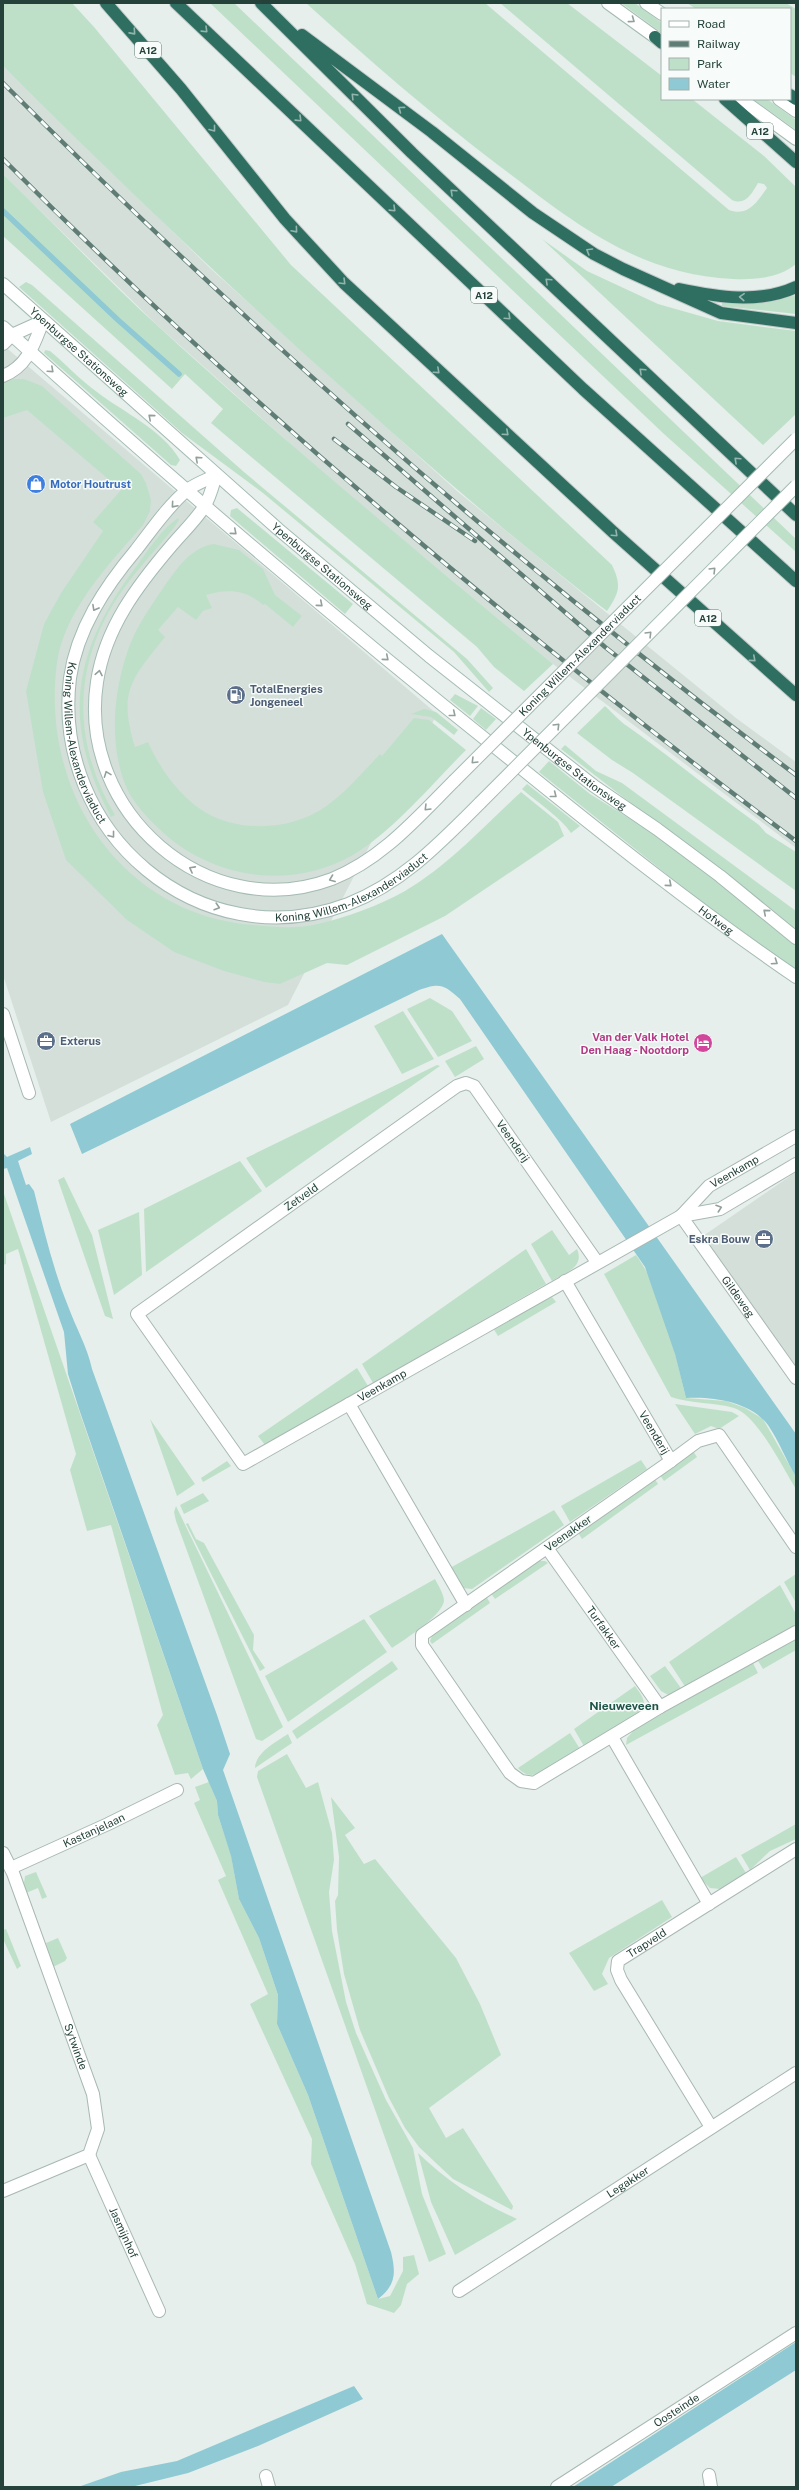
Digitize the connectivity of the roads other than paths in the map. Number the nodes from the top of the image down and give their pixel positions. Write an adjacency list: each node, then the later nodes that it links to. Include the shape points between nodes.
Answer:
1 (106, 3): 29 (highway, A12, one-way to 29, via 161,64 316,254 387,325)
2 (176, 3): 30 (highway, A12, one-way to 30, via 583,389)
3 (608, 3): 7 (street, one-way to 7)
4 (646, 3): 6 (street)
5 (263, 5): 14 (highway, one-way to 5, via 576,243 533,212 432,132); 28 (highway, one-way to 5, via 418,158)
6 (661, 13)
7 (660, 41)
8 (726, 100): 13 (highway, A12)
9 (742, 100): 12 (street)
10 (781, 100): 11 (street)
11 (796, 111)
12 (796, 138)
13 (796, 162)
14 (623, 270): 16 (highway, one-way to 14, via 764,297 721,296 674,288); 18 (highway, via 721,313)
15 (3, 284): 17 (street, Ypenburgse Stationsweg)
16 (796, 287)
17 (43, 320): 19 (street); 21 (street); 24 (street, Ypenburgse Stationsweg, one-way to 17)
18 (796, 323)
19 (7, 331): 20 (street); 21 (street)
20 (3, 344)
21 (31, 353): 22 (street, via 18,367); 26 (street, one-way to 26)
22 (3, 376)
23 (796, 438): 29 (street, Koning Willem-Alexanderviaduct, bridge)
24 (216, 475): 26 (street, Koning Willem-Alexanderviaduct); 27 (street, Koning Willem-Alexanderviaduct); 33 (street, Ypenburgse Stationsweg, one-way to 24, via 735,887 657,829 607,796 485,700)
25 (796, 486): 31 (street, Koning Willem-Alexanderviaduct, one-way to 25, bridge)
26 (186, 490): 27 (street); 31 (street, Koning Willem-Alexanderviaduct, one-way to 31, bridge, via 128,559 102,595 82,635 70,677 69,727 77,770 95,811 114,839 167,886 214,907 269,916 308,914 349,903 395,880 428,854)
27 (205, 506): 29 (street, Koning Willem-Alexanderviaduct, one-way to 27, bridge, via 379,853 348,872 302,886 274,889 235,885 176,860 141,829 115,790 100,751 95,708 100,664 110,635 130,598); 34 (street, Hofweg, one-way to 34, via 435,699 719,924)
28 (796, 515)
29 (660, 575): 31 (highway)
30 (796, 581)
31 (685, 598): 32 (highway, A12, one-way to 32)
32 (796, 695)
33 (796, 938)
34 (796, 977)
35 (3, 1014): 37 (street)
36 (466, 1083): 41 (street, Veenderij, via 474,1086); 43 (street, Zetveld, via 457,1086)
37 (28, 1093)
38 (796, 1136): 40 (street, Veenkamp, via 709,1186)
39 (796, 1164): 40 (street, Veenkamp, one-way to 39, via 720,1209)
40 (681, 1216): 41 (street, Veenkamp); 44 (street, Gildeweg)
41 (598, 1262): 42 (street, Veenkamp)
42 (565, 1281): 45 (street, Veenkamp); 46 (street, Veenderij)
43 (136, 1314): 45 (street, Veenkamp, via 243,1464)
44 (796, 1378)
45 (349, 1404): 49 (street)
46 (671, 1461): 47 (street, Veenderij, via 698,1441 719,1435); 48 (street, Veenakker)
47 (796, 1547)
48 (547, 1548): 49 (street, Veenakker); 51 (street, Turfakker)
49 (466, 1605): 52 (street, Veenakker, via 422,1635 422,1645 510,1773 520,1781 534,1783)
50 (796, 1632): 51 (street)
51 (660, 1708): 52 (street)
52 (612, 1737): 57 (street)
53 (177, 1790): 56 (street, Kastanjelaan)
54 (796, 1849): 57 (street, Trapveld)
55 (3, 1853): 56 (street, Sytwinde)
56 (11, 1868): 60 (street, Sytwinde, via 94,2094 98,2129)
57 (709, 1904): 59 (street, Trapveld, via 618,1961 617,1970)
58 (796, 2073): 59 (street, Legakker)
59 (710, 2127): 62 (street, Legakker)
60 (88, 2155): 61 (street); 63 (street, Jasmijnhof)
61 (3, 2191)
62 (459, 2291)
63 (160, 2311)
64 (796, 2333): 65 (street, Oosteinde)
65 (556, 2487)

